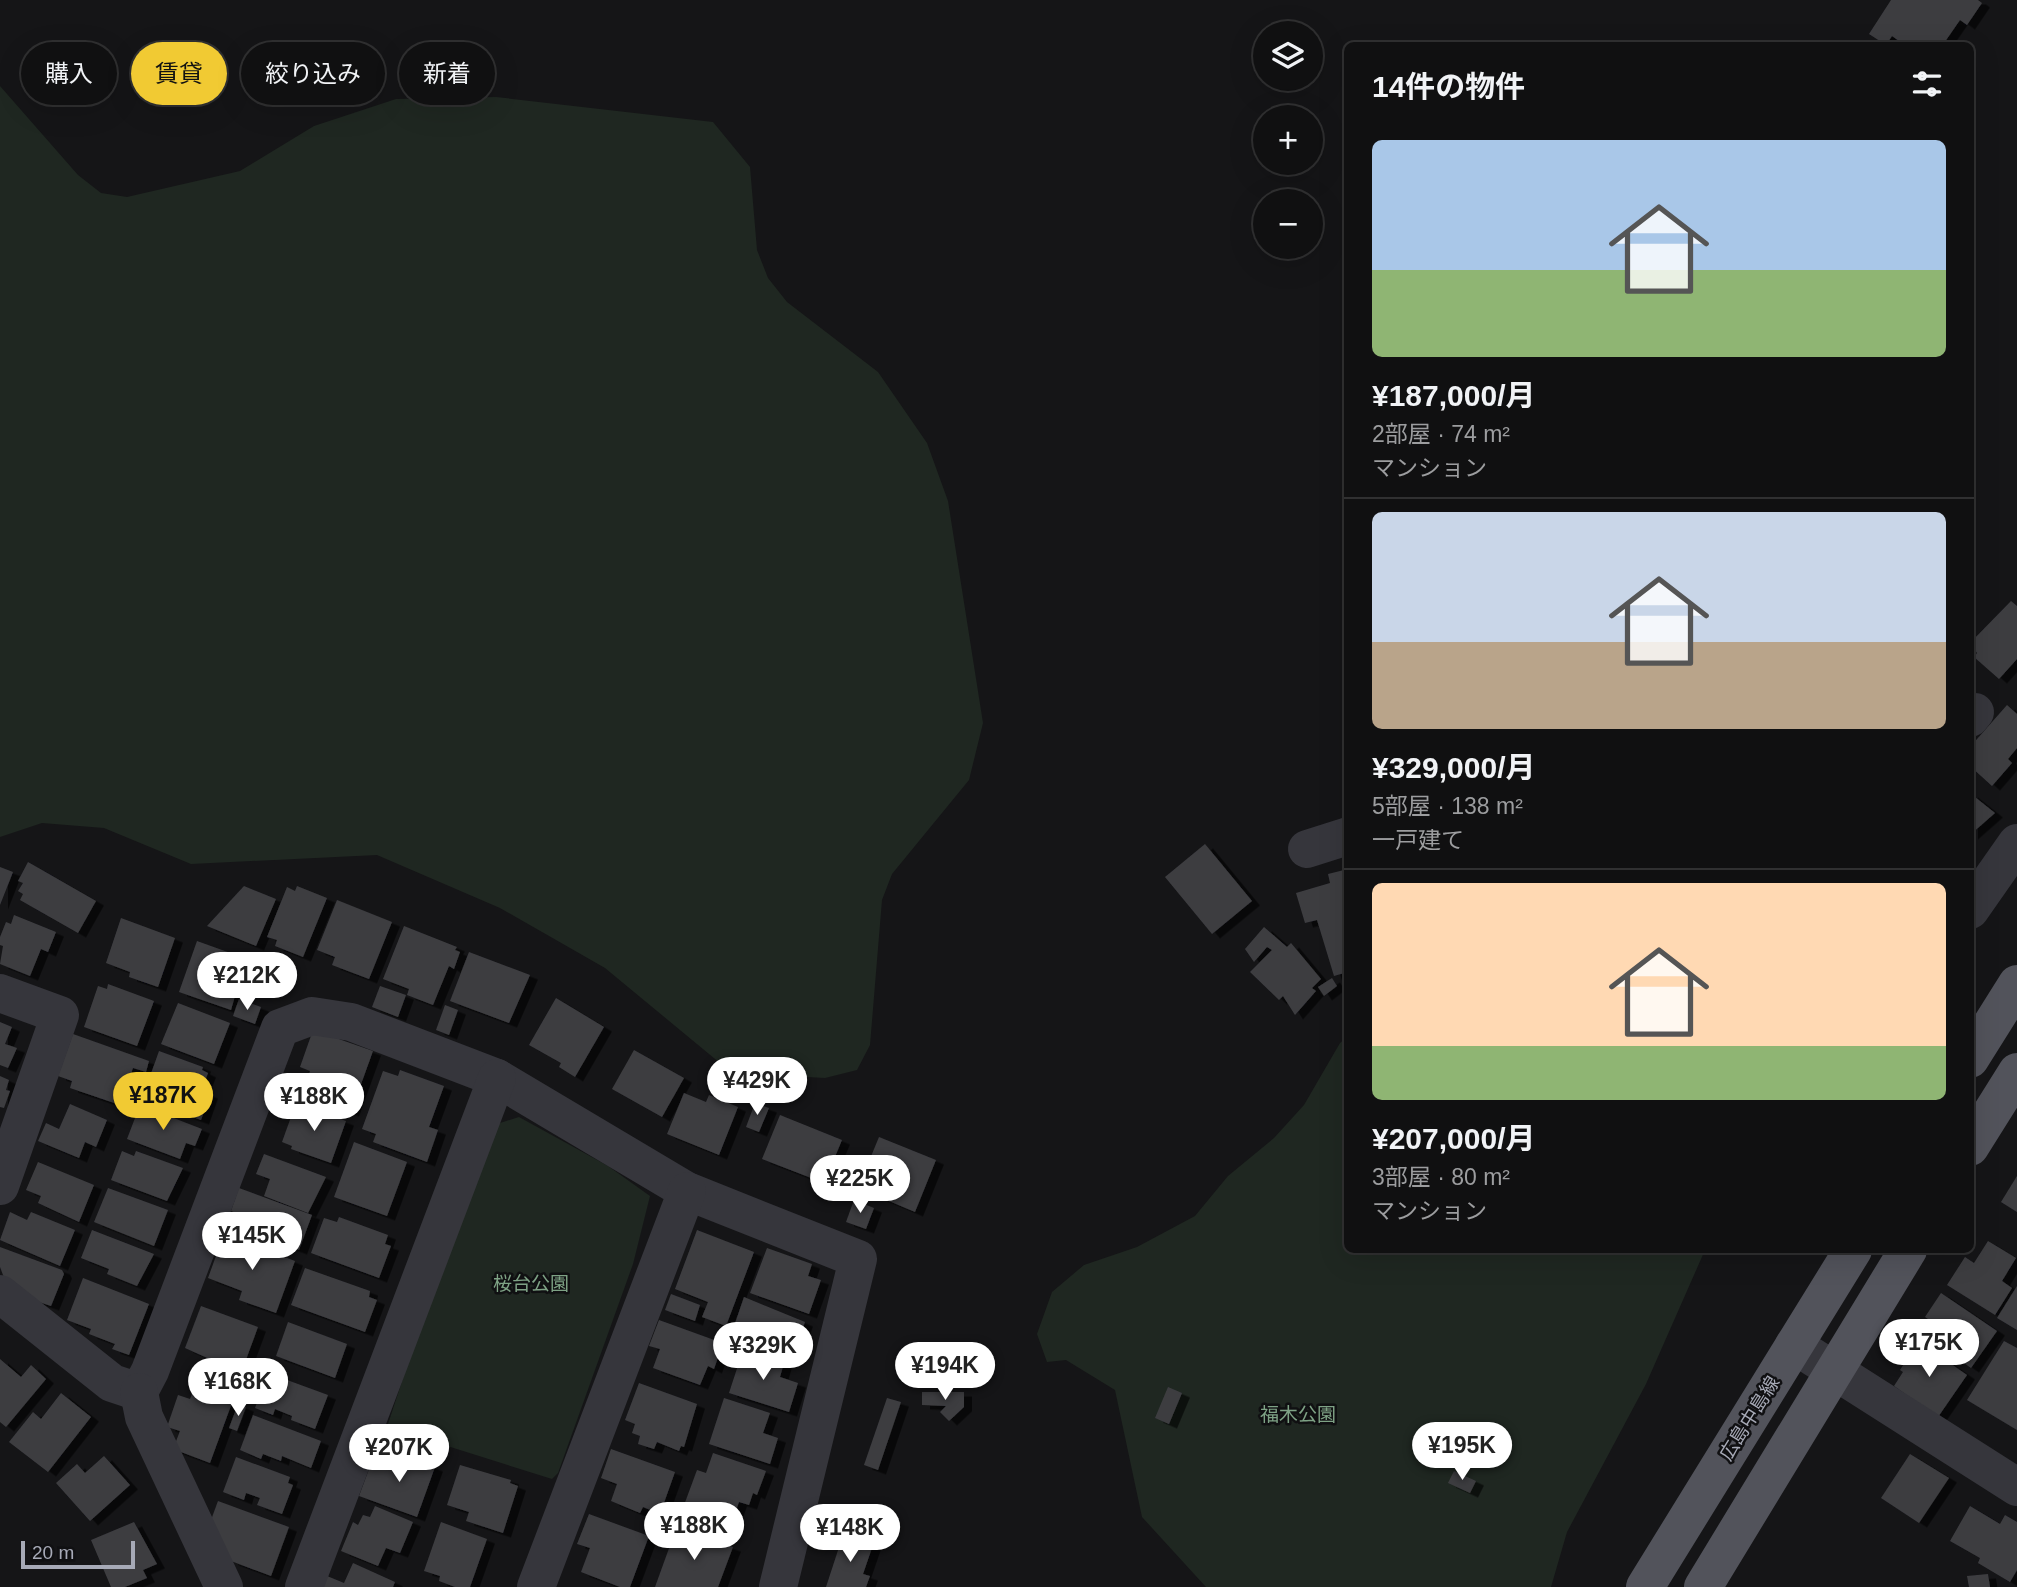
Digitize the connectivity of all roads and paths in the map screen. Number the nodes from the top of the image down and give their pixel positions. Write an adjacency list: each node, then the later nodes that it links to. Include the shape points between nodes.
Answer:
1 (1344, 837): 3 (street)
2 (2017, 843): 4 (street)
3 (1307, 849)
4 (1974, 905)
5 (2017, 984): 7 (main road)
6 (0, 993): 11 (street, via 60,1015)
7 (1974, 1053)
8 (2017, 1072): 10 (main road)
9 (497, 1078): 12 (street); 18 (street, via 351,1022 312,1016 280,1028); 21 (street)
10 (1974, 1141)
11 (0, 1186)
12 (687, 1191): 22 (street); 23 (street, via 858,1259)
13 (1851, 1253): 16 (main road, 広島中島線)
14 (1906, 1253): 17 (main road)
15 (0, 1294): 18 (street, via 112,1383)
16 (1794, 1345): 17 (street); 24 (main road, 広島中島線)
17 (1835, 1371): 19 (street); 25 (main road)
18 (139, 1392): 20 (street, via 144,1417)
19 (2017, 1486)
20 (224, 1587)
21 (304, 1587)
22 (536, 1587)
23 (778, 1587)
24 (1645, 1587)
25 (1703, 1587)

